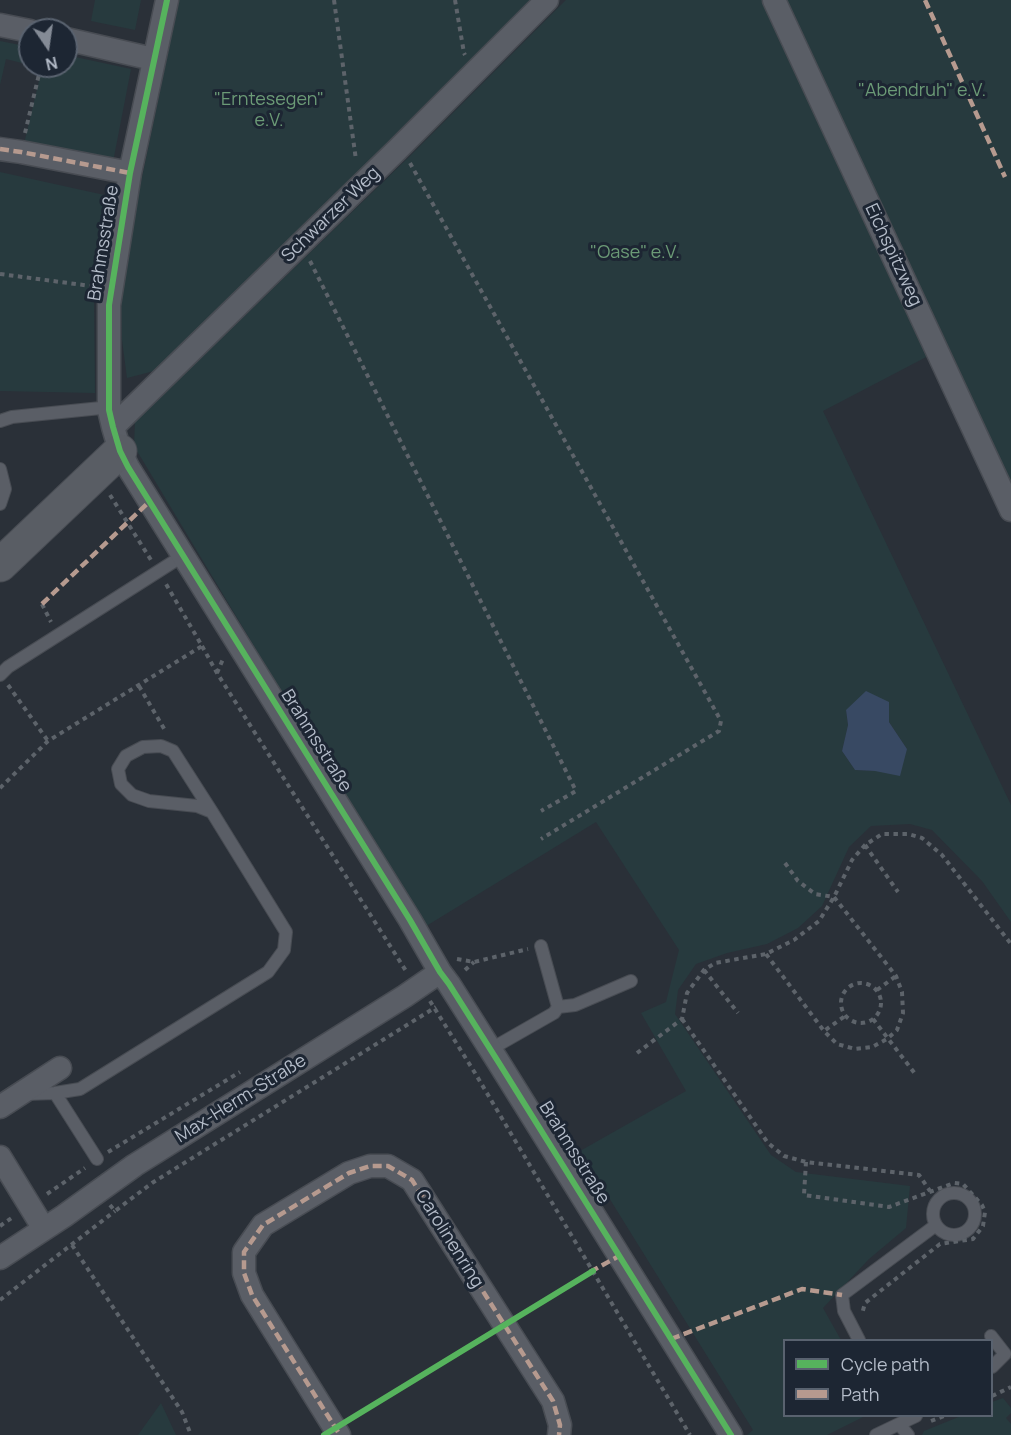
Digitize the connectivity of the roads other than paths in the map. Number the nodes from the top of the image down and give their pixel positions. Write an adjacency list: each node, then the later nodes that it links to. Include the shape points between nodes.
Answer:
1 (166, 0): 7 (street, Brahmsstraße)
2 (547, 0): 11 (street, Schwarzer Weg)
3 (774, 0): 14 (street, Eichspitzweg)
4 (0, 25): 5 (street)
5 (18, 29)
6 (78, 42): 7 (street)
7 (153, 59): 9 (street, Brahmsstraße)
8 (10, 150): 9 (street)
9 (130, 173): 11 (street, Brahmsstraße, via 109,304)
10 (0, 421): 11 (lane, via 101,408)
11 (114, 429): 15 (street, Brahmsstraße, via 128,467); 16 (street, via 96,473)
12 (0, 469): 13 (lane, via 5,489)
13 (0, 504)
14 (1011, 510)
15 (184, 555): 17 (lane); 20 (street, Brahmsstraße)
16 (0, 565)
17 (4, 671)
18 (212, 812): 18 (lane, via 173,751 161,746 143,747 126,756 118,769 121,784 132,795); 25 (lane, via 286,932 284,950 268,972 80,1089)
19 (541, 946): 22 (lane)
20 (440, 972): 23 (street, Brahmsstraße); 31 (street, Max-Herm-Straße, via 135,1165)
21 (631, 981): 22 (lane, via 575,1005)
22 (558, 1007): 23 (lane)
23 (491, 1049): 40 (street, Brahmsstraße)
24 (60, 1068): 26 (street)
25 (55, 1093): 26 (lane); 29 (lane)
26 (19, 1095): 27 (street)
27 (0, 1107)
28 (0, 1157): 31 (street)
29 (97, 1159)
30 (936, 1225): 34 (lane, via 842,1295 843,1311)
31 (44, 1229): 32 (street, Max-Herm-Straße)
32 (0, 1258)
33 (991, 1336): 35 (lane)
34 (858, 1339)
35 (1008, 1355): 36 (lane)
36 (993, 1366)
37 (900, 1420): 41 (lane); 42 (lane)
38 (339, 1435): 39 (street, Carolinenring, via 252,1296 243,1273 244,1252 263,1225 349,1173 370,1166 388,1166 412,1180 553,1401)
39 (559, 1435)
40 (731, 1435)
41 (876, 1435)
42 (908, 1435)

